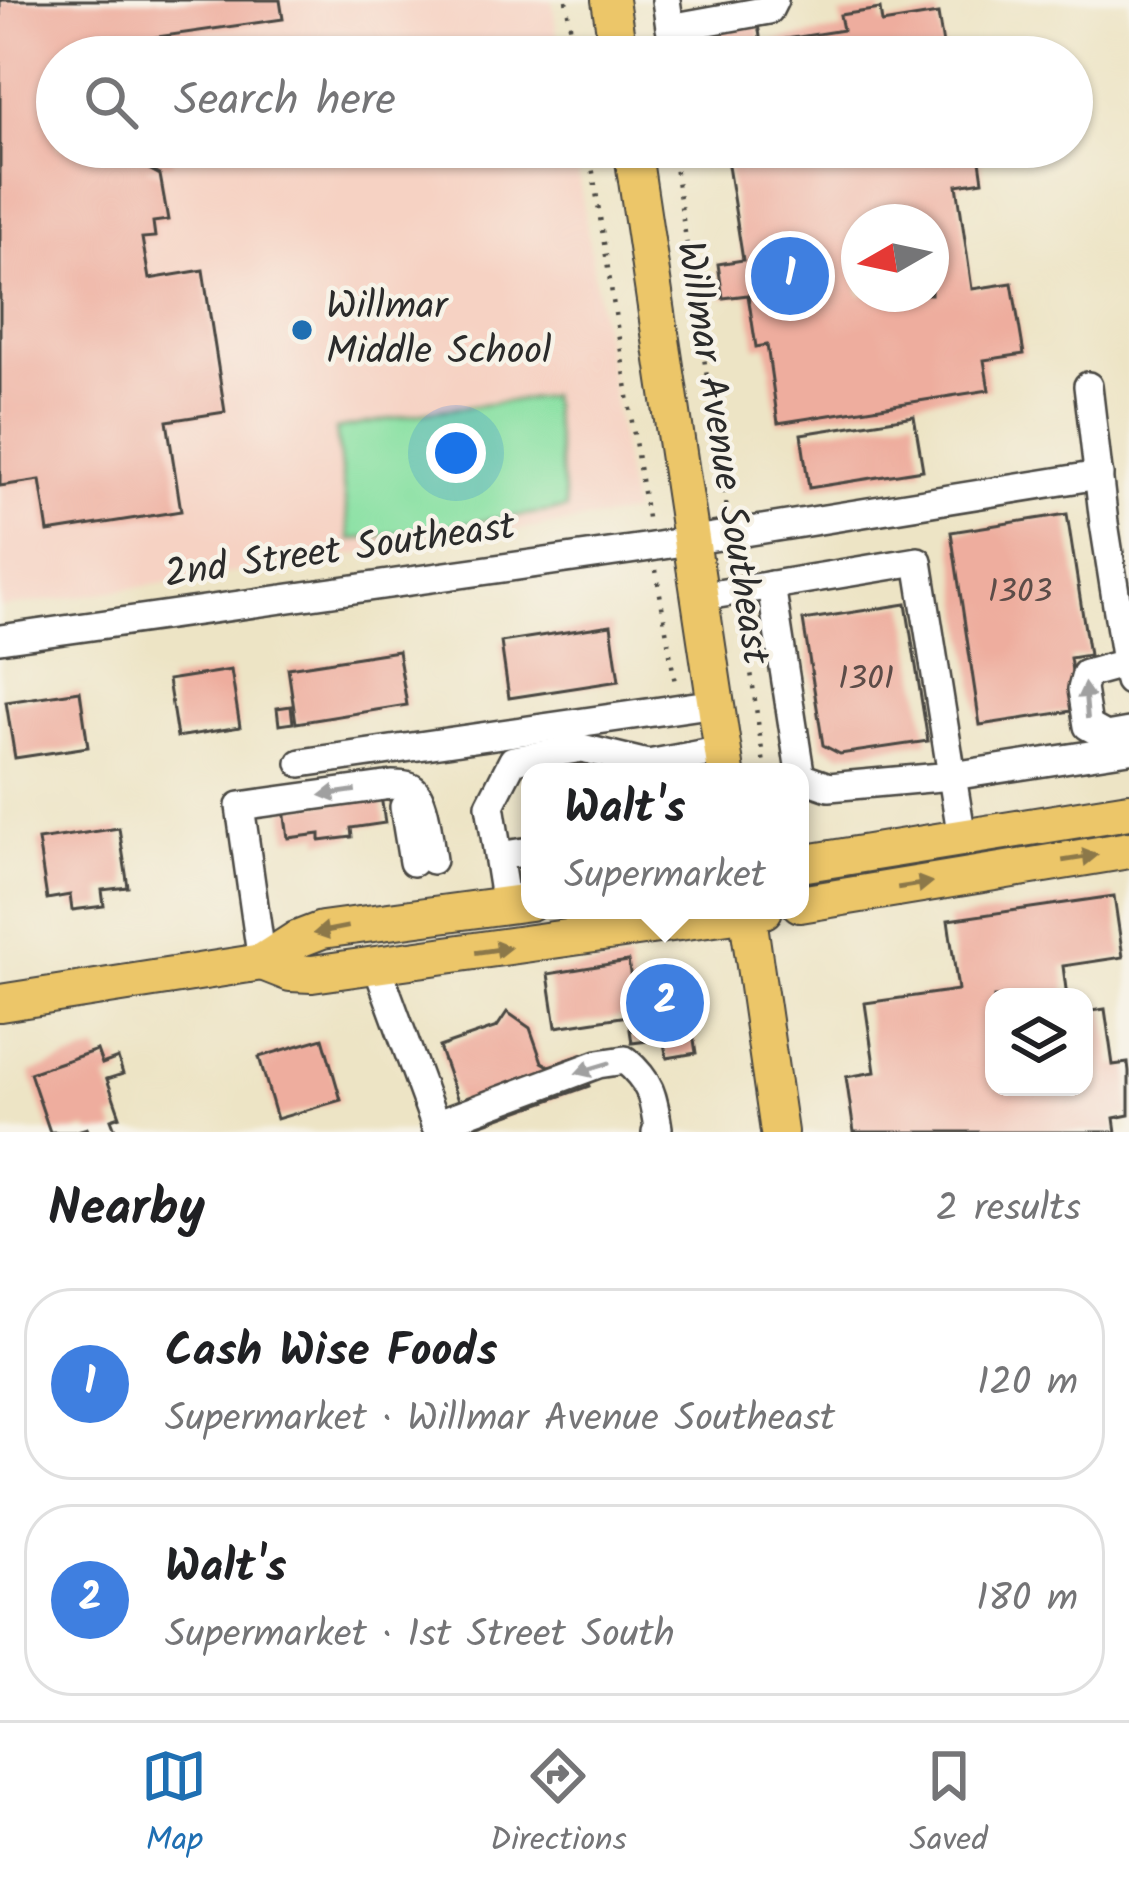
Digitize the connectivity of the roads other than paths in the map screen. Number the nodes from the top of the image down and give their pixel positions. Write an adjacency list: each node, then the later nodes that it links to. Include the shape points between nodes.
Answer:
1 (610, 0): 4 (main road)
2 (666, 0): 3 (street, via 670,28 769,10)
3 (774, 0)
4 (616, 36)
5 (635, 168): 8 (main road, Willmar Avenue Southeast)
6 (1088, 386): 7 (street)
7 (1099, 475): 8 (street, 2nd Street Southeast); 12 (street)
8 (692, 541): 10 (main road, Willmar Avenue Southeast); 11 (street, 2nd Street Southeast)
9 (771, 585): 10 (street); 19 (street); 20 (street, via 918,561)
10 (700, 597): 13 (main road, Willmar Avenue Southeast)
11 (0, 639)
12 (1128, 672): 14 (street, one-way to 12, via 1106,736 1088,726 1082,689 1086,674)
13 (716, 703): 16 (main road, Willmar Avenue Southeast); 17 (street)
14 (1129, 732)
15 (1129, 748): 20 (street)
16 (725, 761)
17 (301, 763)
18 (632, 763): 26 (street, via 582,748 512,760 490,805)
19 (798, 763)
20 (952, 776): 21 (street, via 830,787); 23 (street)
21 (809, 780)
22 (1129, 812): 23 (main road)
23 (962, 838): 28 (main road)
24 (1129, 850): 30 (main road, one-way to 24)
25 (521, 852): 26 (street)
26 (499, 856): 29 (street)
27 (423, 861): 33 (street, one-way to 33, via 422,803 407,786 240,806)
28 (809, 863)
29 (518, 903): 33 (main road, one-way to 33, via 322,930)
30 (809, 903)
31 (698, 919): 34 (main road, one-way to 31)
32 (754, 919): 38 (main road)
33 (262, 962): 34 (main road, via 312,974); 35 (main road)
34 (377, 966): 36 (street)
35 (0, 1003)
36 (437, 1128): 37 (street, one-way to 36, via 643,1075 625,1060)
37 (656, 1132)
38 (779, 1132)

